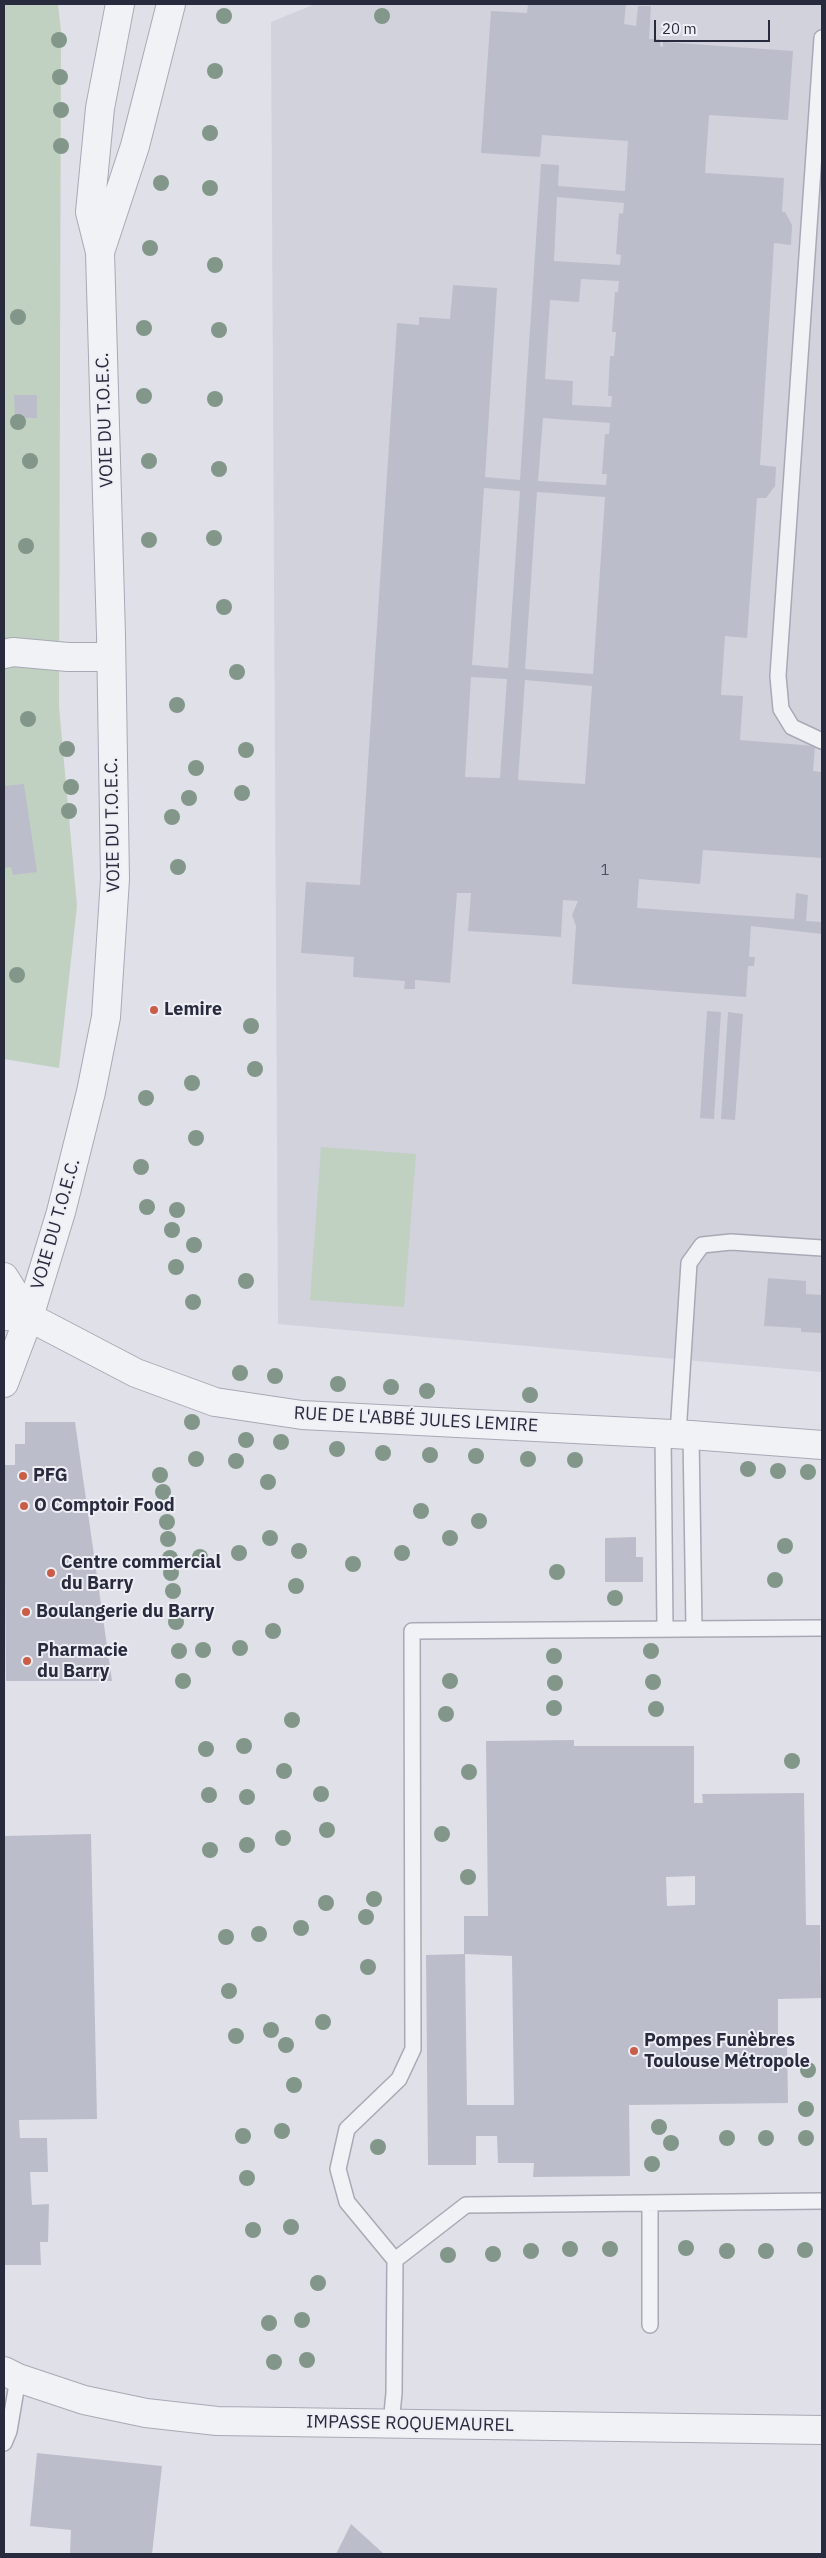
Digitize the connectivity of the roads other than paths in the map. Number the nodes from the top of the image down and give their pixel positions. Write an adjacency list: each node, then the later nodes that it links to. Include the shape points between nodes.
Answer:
1 (120, 4): 4 (street, VOIE DU T.O.E.C., via 100,108 90,212)
2 (171, 4): 4 (street, VOIE DU T.O.E.C., via 135,146)
3 (822, 38): 7 (lane, via 778,676 781,709 792,728)
4 (100, 252): 6 (street, VOIE DU T.O.E.C.)
5 (4, 654): 6 (street)
6 (109, 657): 10 (street, VOIE DU T.O.E.C., via 115,879 106,1017 91,1092 60,1212)
7 (822, 741)
8 (822, 1248): 12 (lane, via 731,1242 702,1245 689,1263)
9 (4, 1278): 10 (street)
10 (16, 1317): 11 (street, VOIE DU T.O.E.C.); 12 (street, RUE DE L'ABBÉ JULES LEMIRE, via 136,1373 215,1402 302,1415)
11 (4, 1384)
12 (677, 1434): 13 (street, RUE DE L'ABBÉ JULES LEMIRE); 15 (lane); 16 (lane)
13 (822, 1445)
14 (822, 1628): 16 (lane)
15 (665, 1629): 16 (lane); 19 (lane, via 412,1631 413,2048 399,2079 347,2129 338,2169 347,2202)
16 (694, 1629)
17 (822, 2201): 18 (lane)
18 (650, 2203): 19 (lane, via 466,2205); 20 (lane)
19 (395, 2260): 22 (lane)
20 (650, 2325)
21 (11, 2375): 22 (street, IMPASSE ROQUEMAUREL, via 84,2400 146,2413 217,2421); 24 (lane, via 9,2431)
22 (391, 2424): 23 (street, IMPASSE ROQUEMAUREL)
23 (822, 2430)
24 (4, 2443)

